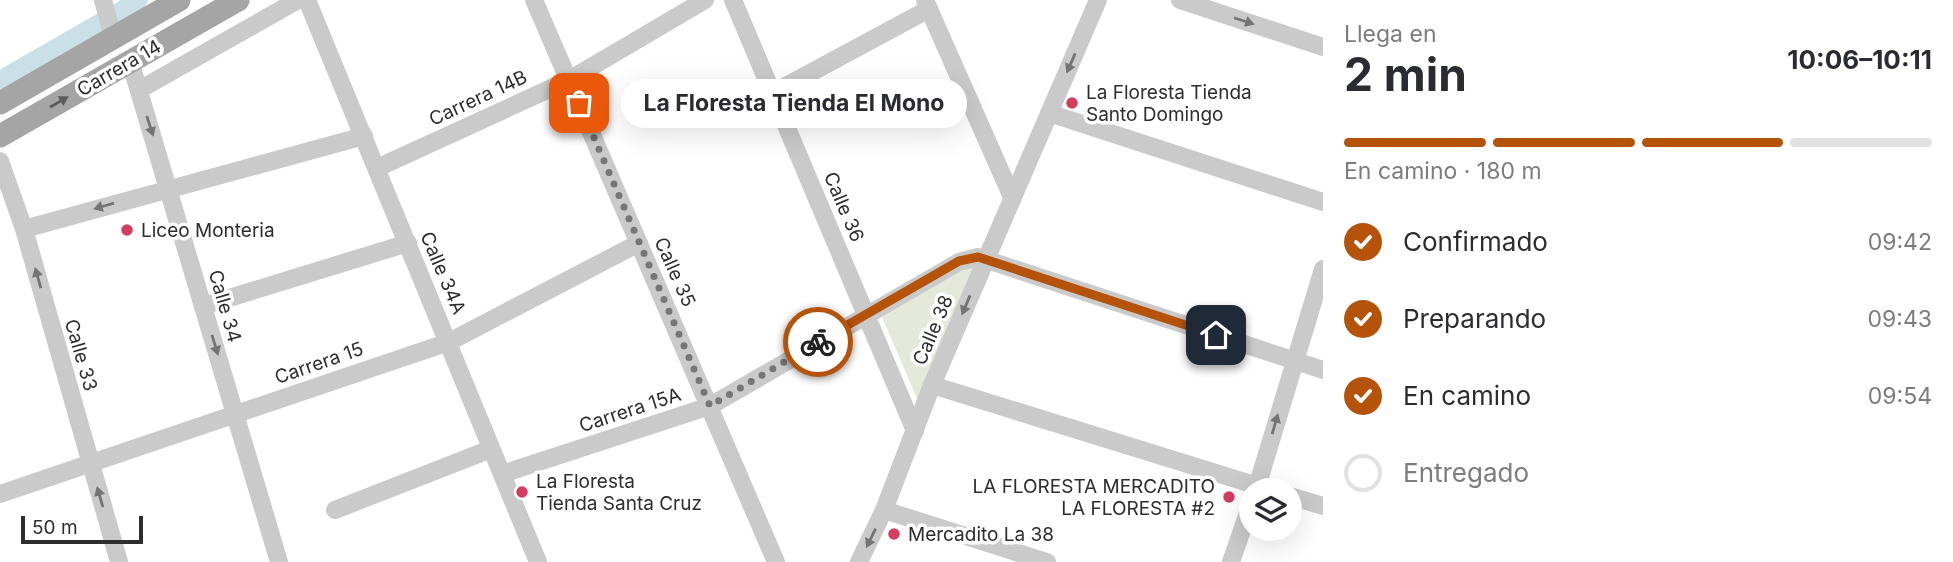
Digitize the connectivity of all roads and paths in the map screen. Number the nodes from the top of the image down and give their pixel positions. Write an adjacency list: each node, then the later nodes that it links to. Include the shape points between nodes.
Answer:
1 (103, 0): 13 (street)
2 (179, 0): 13 (main road, Carrera 14)
3 (238, 0): 12 (main road, Carrera 14)
4 (298, 0): 14 (street)
5 (307, 0): 23 (street, Calle 34A)
6 (534, 0): 17 (street, Calle 35)
7 (705, 0): 17 (street, Carrera 14B)
8 (733, 0): 19 (street, Calle 36)
9 (1098, 0): 21 (street, Calle 38, one-way to 21)
10 (1180, 0): 15 (street, one-way to 15)
11 (927, 4): 19 (street); 27 (street)
12 (212, 15): 14 (street); 16 (main road, Carrera 14)
13 (111, 31): 20 (main road, Carrera 14)
14 (224, 42): 18 (street)
15 (1323, 47)
16 (130, 61): 18 (street, Calle 34); 22 (main road, Carrera 14, one-way to 16)
17 (569, 80): 25 (street, Carrera 14B); 31 (street, Calle 35)
18 (139, 90): 26 (street, Calle 34, one-way to 26)
19 (773, 93): 35 (street, Calle 36)
20 (0, 103)
21 (1049, 113): 27 (street, Calle 38); 28 (street)
22 (0, 136)
23 (364, 136): 25 (street, Calle 34A); 26 (street)
24 (0, 161): 29 (street, Calle 33)
25 (377, 168): 30 (street, Calle 34A)
26 (169, 187): 29 (street, one-way to 29); 34 (street, Calle 34)
27 (1012, 197): 32 (street, Calle 38)
28 (1323, 202)
29 (24, 229): 44 (street, Calle 33, one-way to 29)
30 (408, 243): 34 (street); 36 (street, Calle 34A)
31 (639, 243): 36 (street, Carrera 15); 40 (street, Calle 35)
32 (986, 258): 35 (street, Carrera 15A, via 959,261); 37 (street); 39 (street, Calle 38, one-way to 39)
33 (1323, 269): 37 (street)
34 (203, 306): 41 (street, Calle 34, one-way to 41)
35 (866, 313): 40 (street, Carrera 15A); 42 (street, Calle 36)
36 (449, 342): 41 (street, Carrera 15); 43 (street, Calle 34A)
37 (1293, 361): 38 (street); 46 (street, one-way to 37)
38 (1323, 370)
39 (932, 385): 42 (street, Calle 38); 47 (street)
40 (710, 406): 45 (street, Carrera 15A); 57 (street, Calle 35)
41 (235, 413): 44 (street, Carrera 15); 56 (street, Calle 34)
42 (915, 431): 52 (street, Calle 38)
43 (491, 449): 45 (street, Calle 34A); 51 (street)
44 (91, 464): 48 (street, Carrera 15); 55 (street, Calle 33, one-way to 44)
45 (502, 474): 54 (street, Calle 34A)
46 (1264, 478)
47 (1239, 482)
48 (0, 494)
49 (1302, 500): 50 (street)
50 (1323, 506)
51 (335, 510)
52 (884, 510): 58 (street, Calle 38, one-way to 58); 59 (street)
53 (1239, 539): 60 (street)
54 (532, 560)
55 (119, 562)
56 (279, 562)
57 (776, 562)
58 (859, 562)
59 (1047, 562)
60 (1231, 562)

